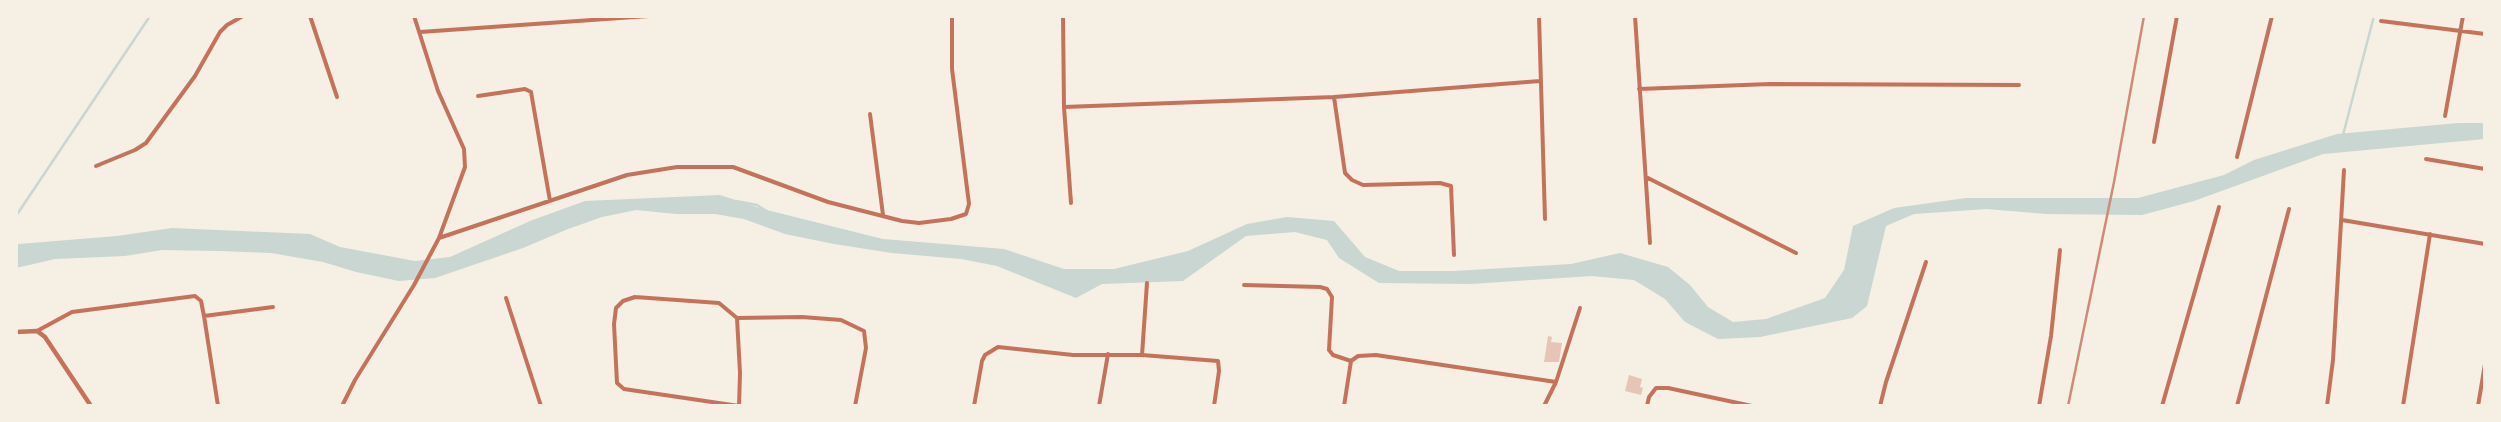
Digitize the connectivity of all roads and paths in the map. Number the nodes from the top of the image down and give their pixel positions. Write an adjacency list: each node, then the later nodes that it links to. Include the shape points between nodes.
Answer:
1 (243, 16): 28 (street, via 224,28 195,76 146,142 136,150)
2 (310, 16): 20 (street)
3 (414, 16): 14 (street)
4 (649, 16): 14 (street)
5 (952, 16): 36 (street, via 952,70 969,204 966,214 919,222)
6 (1063, 16): 22 (street)
7 (1539, 16): 16 (street)
8 (1635, 16): 18 (street)
9 (2177, 16): 25 (street)
10 (2272, 16): 26 (street)
11 (2463, 16): 13 (street)
12 (2381, 21): 13 (street)
13 (2461, 30): 15 (street); 24 (street)
14 (420, 32): 40 (street, via 438,91 466,158)
15 (2485, 34)
16 (1540, 81): 21 (street); 37 (street)
17 (2019, 85): 18 (street, via 1770,84)
18 (1639, 89): 31 (street)
19 (478, 96): 32 (street, via 524,89 531,92)
20 (337, 97)
21 (1334, 97): 22 (street); 45 (street, via 1345,173 1352,180 1363,185 1440,183 1451,186)
22 (1064, 107): 33 (street)
23 (870, 114): 36 (street)
24 (2446, 116)
25 (2154, 142)
26 (2237, 157)
27 (2426, 158): 29 (street)
28 (96, 166)
29 (2485, 169)
30 (2344, 170): 38 (street)
31 (1646, 177): 41 (street); 44 (street)
32 (550, 201): 36 (street, via 627,175 677,167 723,167 744,170 828,202); 40 (street)
33 (1071, 202)
34 (2219, 208): 76 (street)
35 (2289, 209): 77 (street)
36 (883, 215)
37 (1546, 219)
38 (2342, 220): 39 (street); 78 (street)
39 (2430, 234): 42 (street); 79 (street)
40 (439, 238): 63 (street)
41 (1650, 244)
42 (2485, 244)
43 (2060, 250): 75 (street, via 2051,336)
44 (1796, 253)
45 (1454, 255)
46 (1926, 262): 74 (street)
47 (1147, 283): 57 (street)
48 (1244, 284): 58 (street, via 1327,289 1332,297 1329,350 1333,355)
49 (506, 298): 64 (street)
50 (273, 307): 52 (street)
51 (1580, 308): 60 (street)
52 (204, 316): 55 (street, via 201,301 194,296 181,297 72,312); 62 (street)
53 (737, 318): 65 (street); 65 (street, via 719,303 634,297 616,308 614,324 617,383 624,389); 66 (street, via 841,320 864,331 866,348)
54 (16, 332): 55 (street)
55 (37, 332): 61 (street, via 45,337)
56 (1108, 354): 57 (street); 67 (street, via 1073,355 998,347 985,355 982,361); 68 (street)
57 (1142, 355): 69 (street, via 1218,361)
58 (1351, 361): 60 (street, via 1358,356 1402,357); 70 (street)
59 (2485, 364): 80 (street)
60 (1556, 382): 71 (street)
61 (90, 406)
62 (218, 406)
63 (342, 406)
64 (541, 406)
65 (739, 406)
66 (855, 406)
67 (974, 406)
68 (1099, 406)
69 (1214, 406)
70 (1344, 406)
71 (1544, 406)
72 (1647, 406): 73 (street, via 1656,388)
73 (1752, 406)
74 (1880, 406)
75 (2039, 406)
76 (2162, 406)
77 (2236, 406)
78 (2327, 406)
79 (2403, 406)
80 (2478, 406)

